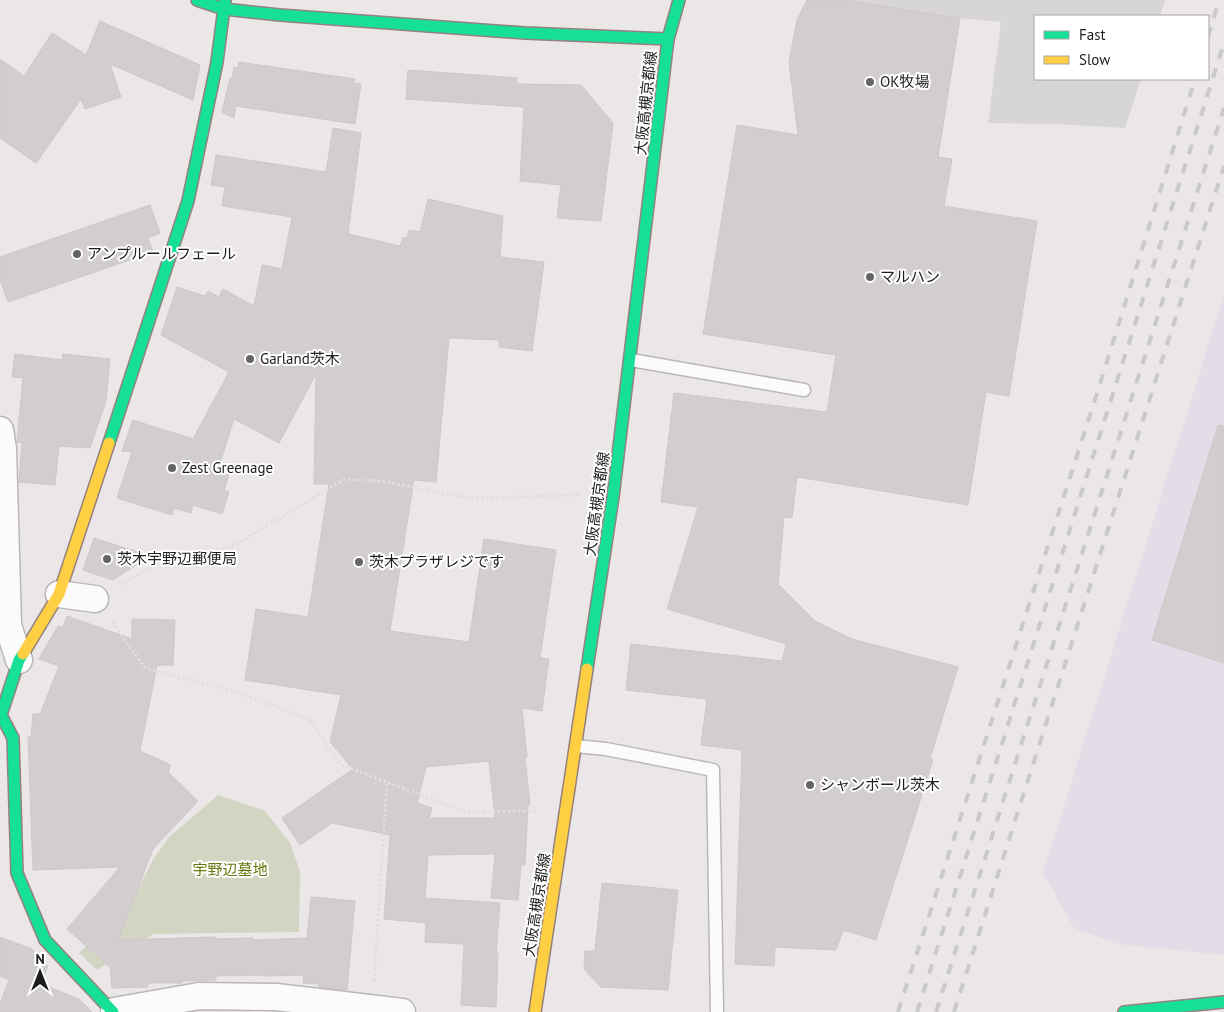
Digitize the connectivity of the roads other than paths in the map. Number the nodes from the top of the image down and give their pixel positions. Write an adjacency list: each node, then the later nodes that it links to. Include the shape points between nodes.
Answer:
1 (197, 0): 3 (street)
2 (678, 0): 4 (street, 大阪高槻京都線)
3 (225, 4): 4 (street, via 280,16); 8 (street, via 217,62 188,201)
4 (668, 39): 5 (street, 大阪高槻京都線)
5 (631, 360): 6 (lane); 12 (street, 大阪高槻京都線)
6 (804, 390)
7 (0, 430): 10 (street, via 8,624)
8 (59, 594): 9 (street); 10 (street)
9 (95, 599)
10 (19, 660): 11 (street)
11 (1, 715): 14 (street, via 13,738 17,873 45,940)
12 (576, 746): 16 (street, 大阪高槻京都線); 17 (lane, via 713,770)
13 (1224, 1002): 18 (street)
14 (114, 1012): 15 (street, via 198,996 276,996)
15 (402, 1012)
16 (535, 1012)
17 (717, 1012)
18 (1124, 1012)

